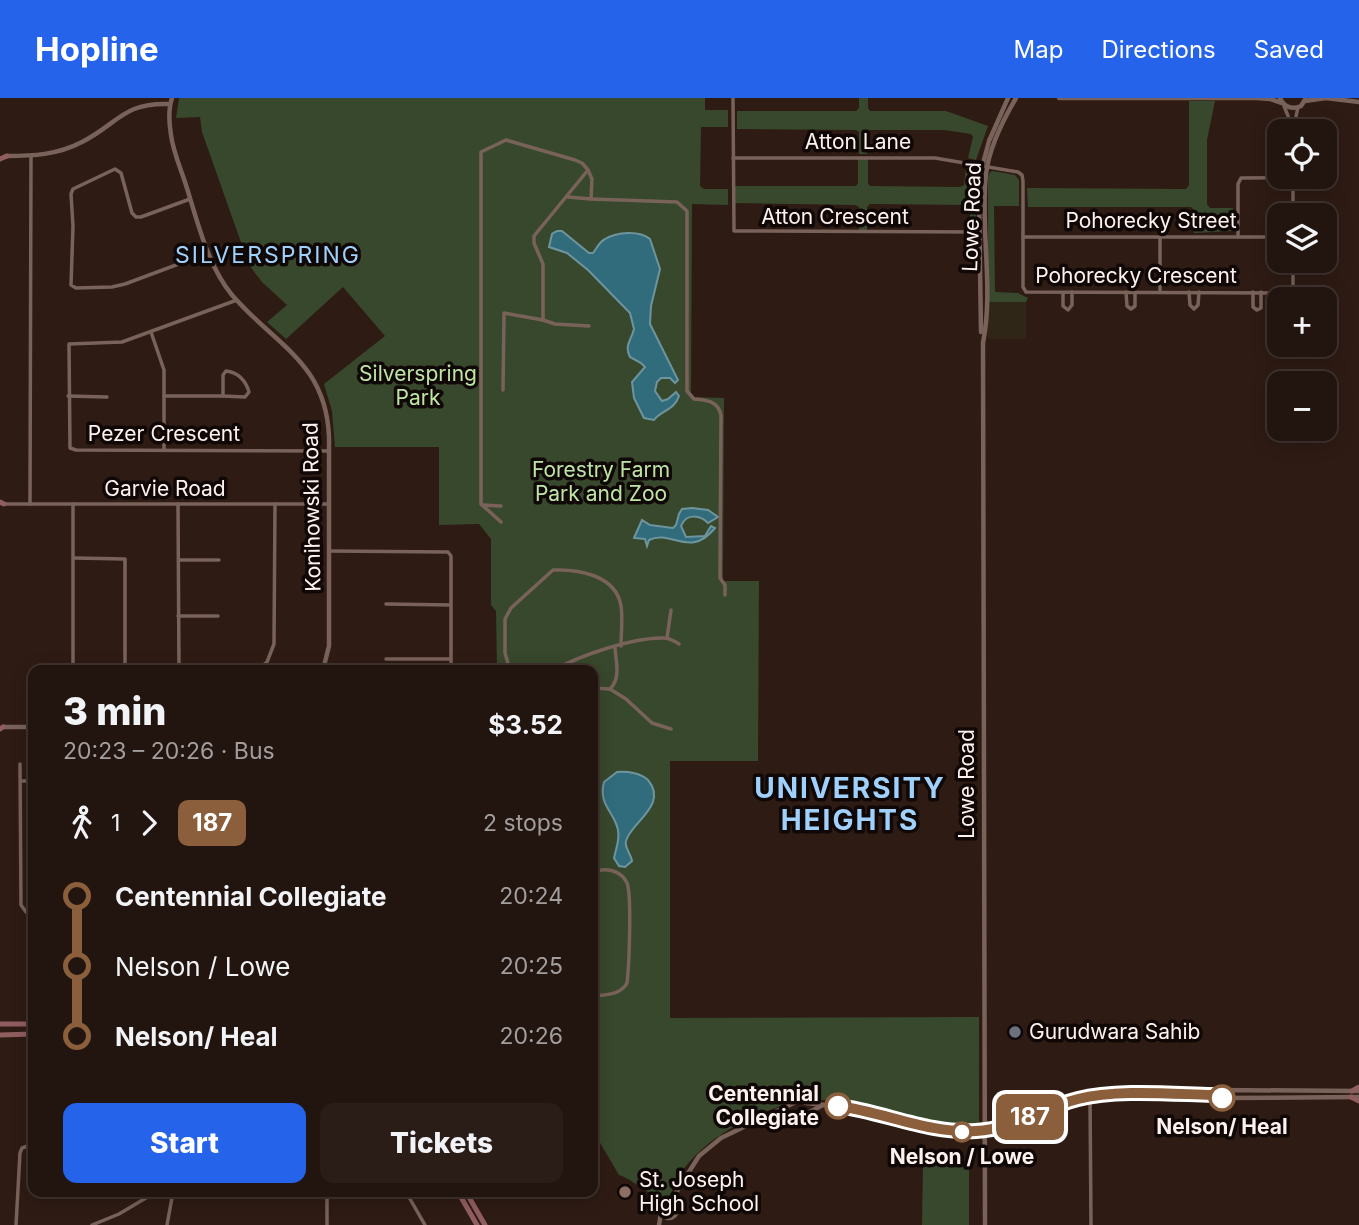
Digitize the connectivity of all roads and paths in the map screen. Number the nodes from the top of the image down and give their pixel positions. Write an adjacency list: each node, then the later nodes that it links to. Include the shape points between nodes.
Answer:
1 (733, 98): 17 (street, Atton Crescent)
2 (1009, 98): 18 (street, Lowe Road, via 991,135)
3 (1016, 98): 18 (street, Lowe Road)
4 (1059, 98): 5 (street)
5 (1149, 98): 6 (street)
6 (1205, 98): 9 (street)
7 (1305, 100): 10 (street); 11 (street)
8 (171, 101): 16 (street, via 134,108 83,142); 22 (street, Konihowski Road, via 171,138)
9 (1282, 102): 11 (street); 12 (street)
10 (1359, 102)
11 (1298, 107): 13 (street)
12 (1289, 119)
13 (1295, 119)
14 (0, 156): 15 (main road)
15 (7, 156): 16 (street)
16 (31, 156): 52 (street)
17 (733, 158): 18 (street, Atton Lane, via 935,158); 24 (street, Atton Crescent, via 732,226 737,233)
18 (985, 165): 24 (street, Lowe Road); 25 (street, Pohorecky Crescent, via 1022,175)
19 (588, 170): 21 (street); 23 (street); 57 (street, via 575,160 514,142 481,152)
20 (1267, 178): 27 (street, via 1239,180)
21 (568, 197): 23 (street); 41 (street, via 534,236 543,264)
22 (190, 199): 29 (street, Konihowski Road); 29 (street, via 135,217 121,173 115,169 74,189 71,285 121,285)
23 (591, 199): 64 (street, via 677,202 687,211 687,391 694,399 713,401 721,415 720,578)
24 (983, 232): 109 (street, Lowe Road)
25 (1023, 237): 26 (street, Pohorecky Street); 39 (street, Pohorecky Crescent, via 1024,292)
26 (1160, 237): 27 (street, Pohorecky Street); 33 (street)
27 (1238, 237): 28 (street, Pohorecky Street)
28 (1267, 237)
29 (209, 253): 40 (street, Konihowski Road, via 223,284)
30 (1072, 292): 31 (street, Pohorecky Crescent); 39 (street, Pohorecky Crescent); 39 (street, via 1068,310 1063,306)
31 (1126, 292): 32 (street, Pohorecky Crescent); 32 (street, via 1126,306 1132,309)
32 (1135, 292): 33 (street, Pohorecky Crescent)
33 (1160, 292): 34 (street, Pohorecky Crescent)
34 (1189, 292): 35 (street, Pohorecky Crescent); 35 (street, via 1194,309)
35 (1199, 292): 36 (street, Pohorecky Crescent)
36 (1253, 292): 37 (street, Pohorecky Crescent); 37 (street, via 1257,310)
37 (1261, 292): 38 (street, Pohorecky Crescent)
38 (1267, 292)
39 (1063, 293)
40 (237, 300): 43 (street, Pezer Crescent); 50 (street, Konihowski Road, via 299,359 317,383 329,418)
41 (542, 320): 42 (street); 44 (street, via 504,313)
42 (589, 326)
43 (151, 332): 45 (street, via 164,370); 47 (street, Pezer Crescent, via 114,343 69,344)
44 (503, 390)
45 (164, 396): 46 (street); 49 (street)
46 (223, 396): 46 (street, via 245,397 249,392 246,383 226,371)
47 (68, 397): 48 (street); 49 (street, Pezer Crescent, via 68,445 72,449)
48 (107, 397)
49 (164, 450): 50 (street, Pezer Crescent)
50 (329, 451): 55 (street, Konihowski Road)
51 (1, 504): 52 (street, Garvie Road)
52 (30, 504): 53 (street, Garvie Road)
53 (74, 504): 54 (street, Garvie Road); 61 (street)
54 (178, 504): 56 (street, Garvie Road); 62 (street)
55 (329, 504): 56 (street, Garvie Road); 60 (street, Konihowski Road)
56 (275, 505): 79 (street, via 274,644)
57 (481, 505): 58 (street); 59 (street)
58 (501, 506)
59 (501, 522)
60 (329, 551): 66 (street, via 448,552); 80 (street, Konihowski Road, via 329,646)
61 (74, 558): 76 (street); 77 (street, via 125,559)
62 (179, 560): 63 (street); 68 (street)
63 (219, 560)
64 (726, 595)
65 (386, 604): 66 (street)
66 (451, 605): 75 (street)
67 (671, 610): 70 (street)
68 (178, 616): 69 (street); 78 (street)
69 (218, 616)
70 (667, 638): 71 (street); 72 (street)
71 (679, 644)
72 (621, 646): 73 (street); 82 (street, via 620,604 612,588 582,570 553,570 511,608 506,619)
73 (615, 648): 83 (street); 85 (street, via 617,676)
74 (386, 659): 75 (street)
75 (452, 659): 81 (street)
76 (73, 665)
77 (125, 665)
78 (179, 665)
79 (263, 665)
80 (324, 665)
81 (451, 665)
82 (509, 665)
83 (565, 665)
84 (598, 688): 85 (street)
85 (610, 689): 88 (street, via 652,723)
86 (1, 727): 87 (street)
87 (28, 727)
88 (671, 729)
89 (20, 764): 90 (street)
90 (21, 781): 91 (street); 93 (street, via 21,905)
91 (28, 781)
92 (598, 870): 94 (street, via 614,871 625,879 629,905 627,984 618,992)
93 (28, 913)
94 (598, 995)
95 (0, 1022): 96 (main road)
96 (28, 1024)
97 (28, 1034): 98 (main road)
98 (0, 1035)
99 (1359, 1089): 100 (main road)
100 (1352, 1094): 101 (street); 102 (main road)
101 (1090, 1096): 109 (street); 129 (street)
102 (1359, 1099)
103 (806, 1103): 104 (street); 105 (street); 106 (street)
104 (792, 1104): 107 (street); 108 (street)
105 (823, 1105): 106 (street); 109 (street, via 942,1130)
106 (808, 1111): 108 (street, via 803,1116)
107 (776, 1112): 108 (street); 117 (street, via 721,1138 699,1156)
108 (794, 1114)
109 (985, 1130): 128 (street, Lowe Road)
110 (28, 1145): 120 (street, via 20,1153)
111 (148, 1197): 121 (street)
112 (172, 1197): 122 (street)
113 (327, 1197): 123 (street)
114 (409, 1197): 124 (street)
115 (461, 1197): 125 (main road)
116 (469, 1197): 126 (main road)
117 (672, 1203): 118 (street, via 663,1205); 119 (street, via 676,1214)
118 (661, 1212): 119 (street); 127 (street)
119 (669, 1218): 127 (street)
120 (16, 1225)
121 (93, 1225)
122 (167, 1225)
123 (327, 1225)
124 (425, 1225)
125 (477, 1225)
126 (485, 1225)
127 (661, 1225)
128 (985, 1225)
129 (1091, 1225)

